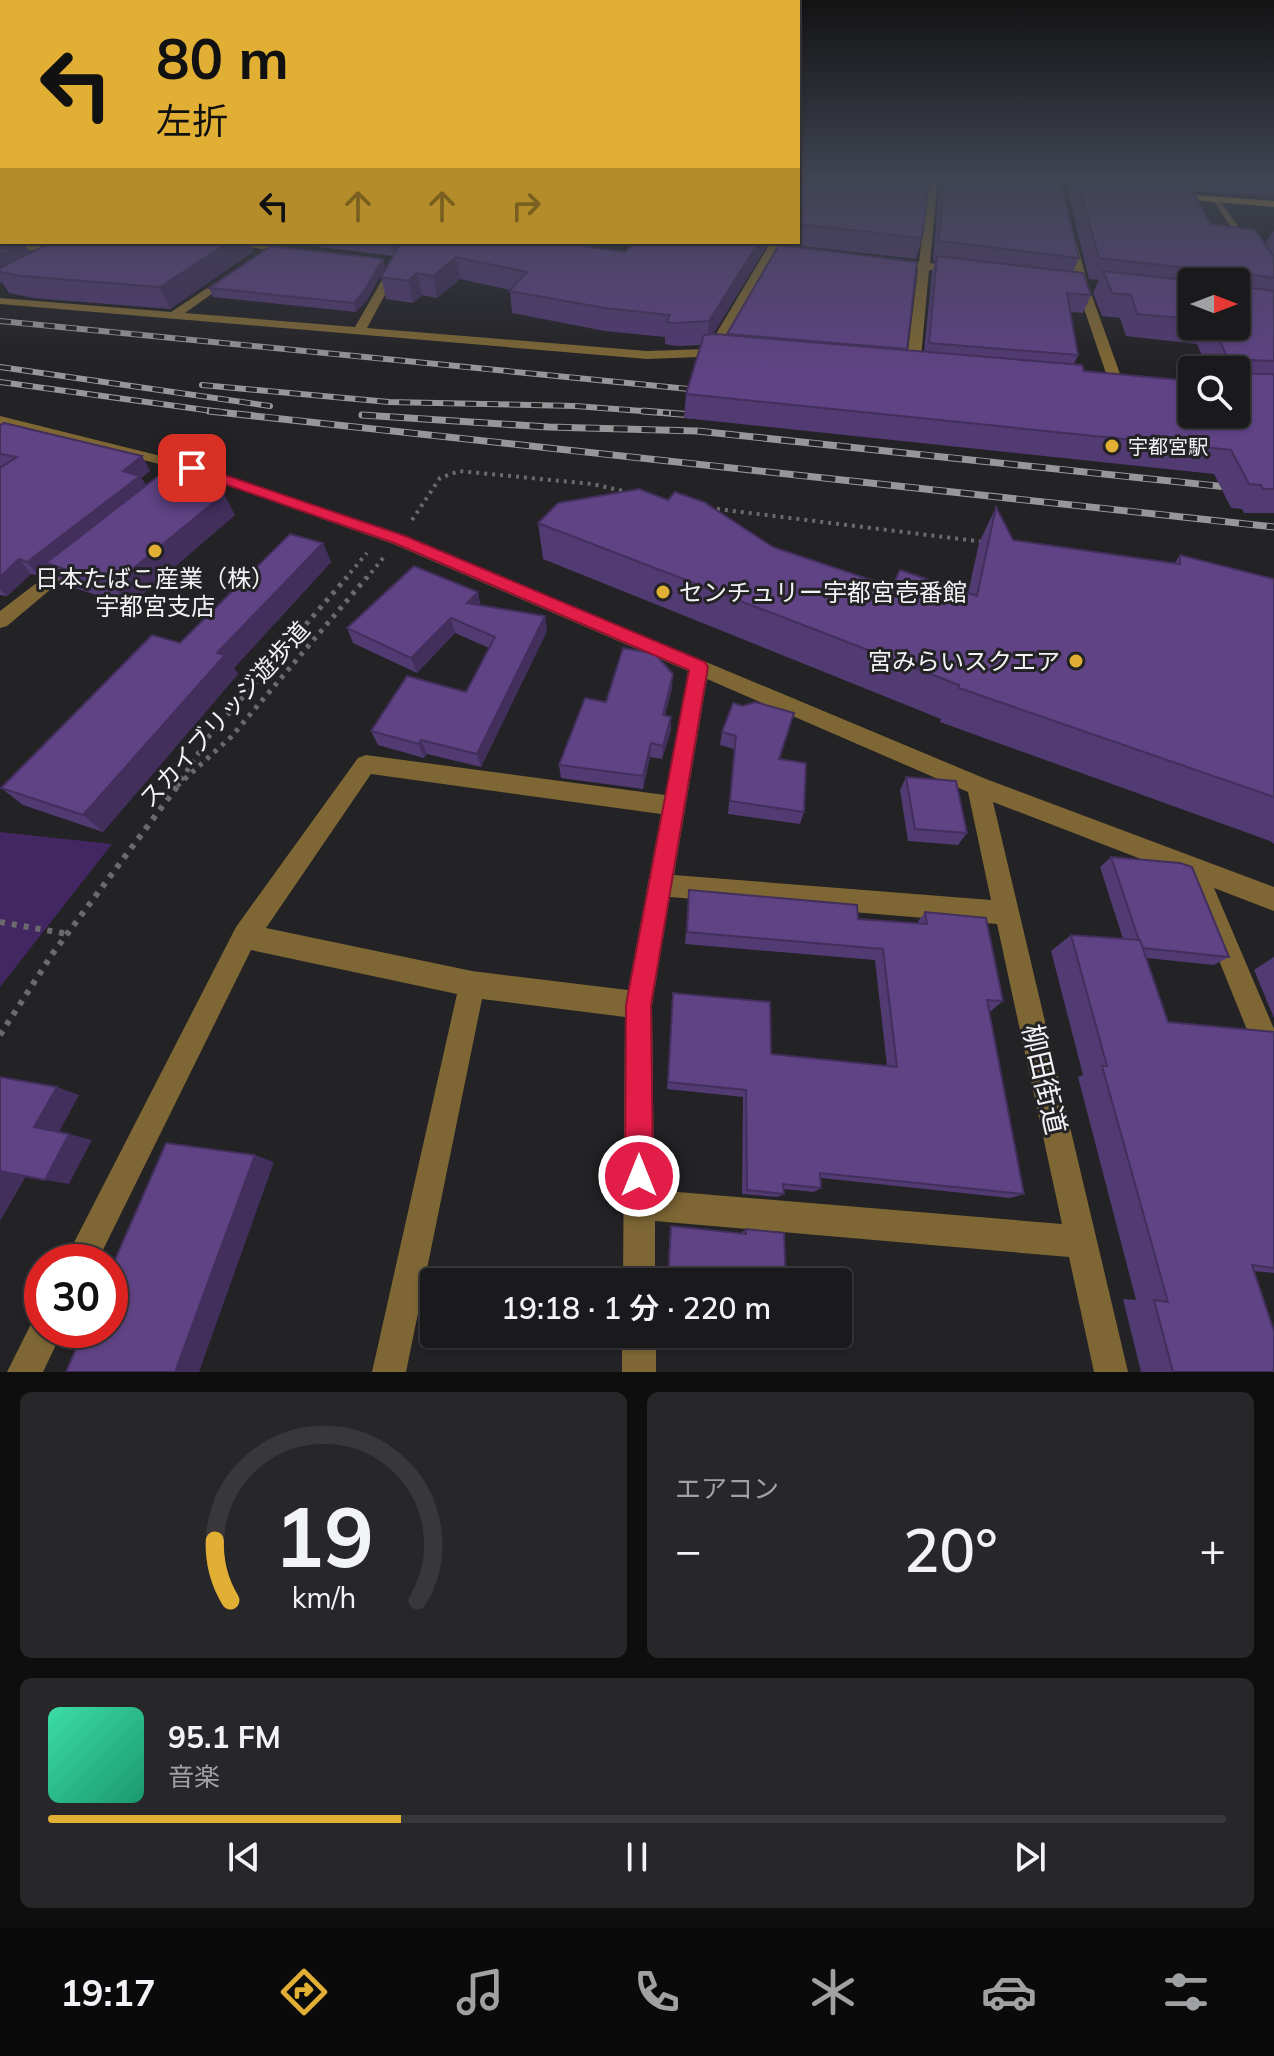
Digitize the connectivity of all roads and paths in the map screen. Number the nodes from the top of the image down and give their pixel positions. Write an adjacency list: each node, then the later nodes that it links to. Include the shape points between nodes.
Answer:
1 (928, 240): 19 (street)
2 (1071, 240): 22 (street)
3 (1243, 240): 23 (street)
4 (76, 244): 10 (main road)
5 (420, 244): 17 (street)
6 (274, 245): 11 (street); 12 (street)
7 (775, 245): 9 (street); 28 (street)
8 (0, 246): 10 (street)
9 (789, 250)
10 (67, 252): 13 (main road); 15 (main road)
11 (312, 254)
12 (257, 257)
13 (33, 260)
14 (879, 260): 19 (street)
15 (57, 262)
16 (383, 262): 17 (street)
17 (397, 263): 27 (street)
18 (245, 266): 26 (street)
19 (925, 266): 20 (street); 31 (street)
20 (972, 271)
21 (1066, 283): 22 (street)
22 (1082, 285): 24 (street); 34 (street)
23 (1274, 285)
24 (1097, 287)
25 (0, 301): 26 (street)
26 (171, 317): 27 (street)
27 (358, 333): 28 (street, via 647,355)
28 (713, 350): 29 (street)
29 (744, 353)
30 (898, 367): 31 (street)
31 (913, 368): 32 (street)
32 (929, 369)
33 (1101, 383): 34 (street)
34 (1117, 385): 35 (street)
35 (1132, 385)
36 (10, 422): 37 (street); 40 (street)
37 (0, 438)
38 (638, 494): 40 (path, スカイブリッジ遊歩道, via 592,484 459,471 440,478)
39 (700, 506): 42 (path)
40 (399, 540): 45 (street); 47 (path, スカイブリッジ遊歩道, via 231,737)
41 (95, 544): 44 (street)
42 (996, 544)
43 (368, 553): 47 (path, via 210,735)
44 (0, 621)
45 (699, 667): 46 (street); 48 (street)
46 (978, 786): 49 (street); 52 (street, 柳田街道)
47 (176, 787): 54 (path, スカイブリッジ遊歩道)
48 (674, 806): 50 (street); 55 (street, via 366,764)
49 (1194, 868): 51 (street); 59 (street)
50 (659, 885): 52 (street); 57 (street)
51 (1274, 899)
52 (1008, 913): 61 (street, 柳田街道)
53 (0, 922): 54 (path)
54 (69, 934): 58 (path, スカイブリッジ遊歩道)
55 (245, 936): 56 (street); 62 (street)
56 (472, 984): 57 (street); 67 (street)
57 (639, 1005): 60 (street)
58 (0, 1035)
59 (1274, 1062)
60 (639, 1204): 61 (street); 63 (street)
61 (1081, 1242): 69 (street, 柳田街道)
62 (89, 1244)
63 (639, 1268)
64 (37, 1348): 66 (street)
65 (639, 1348): 68 (street)
66 (24, 1372)
67 (389, 1372)
68 (639, 1372)
69 (1111, 1372)

